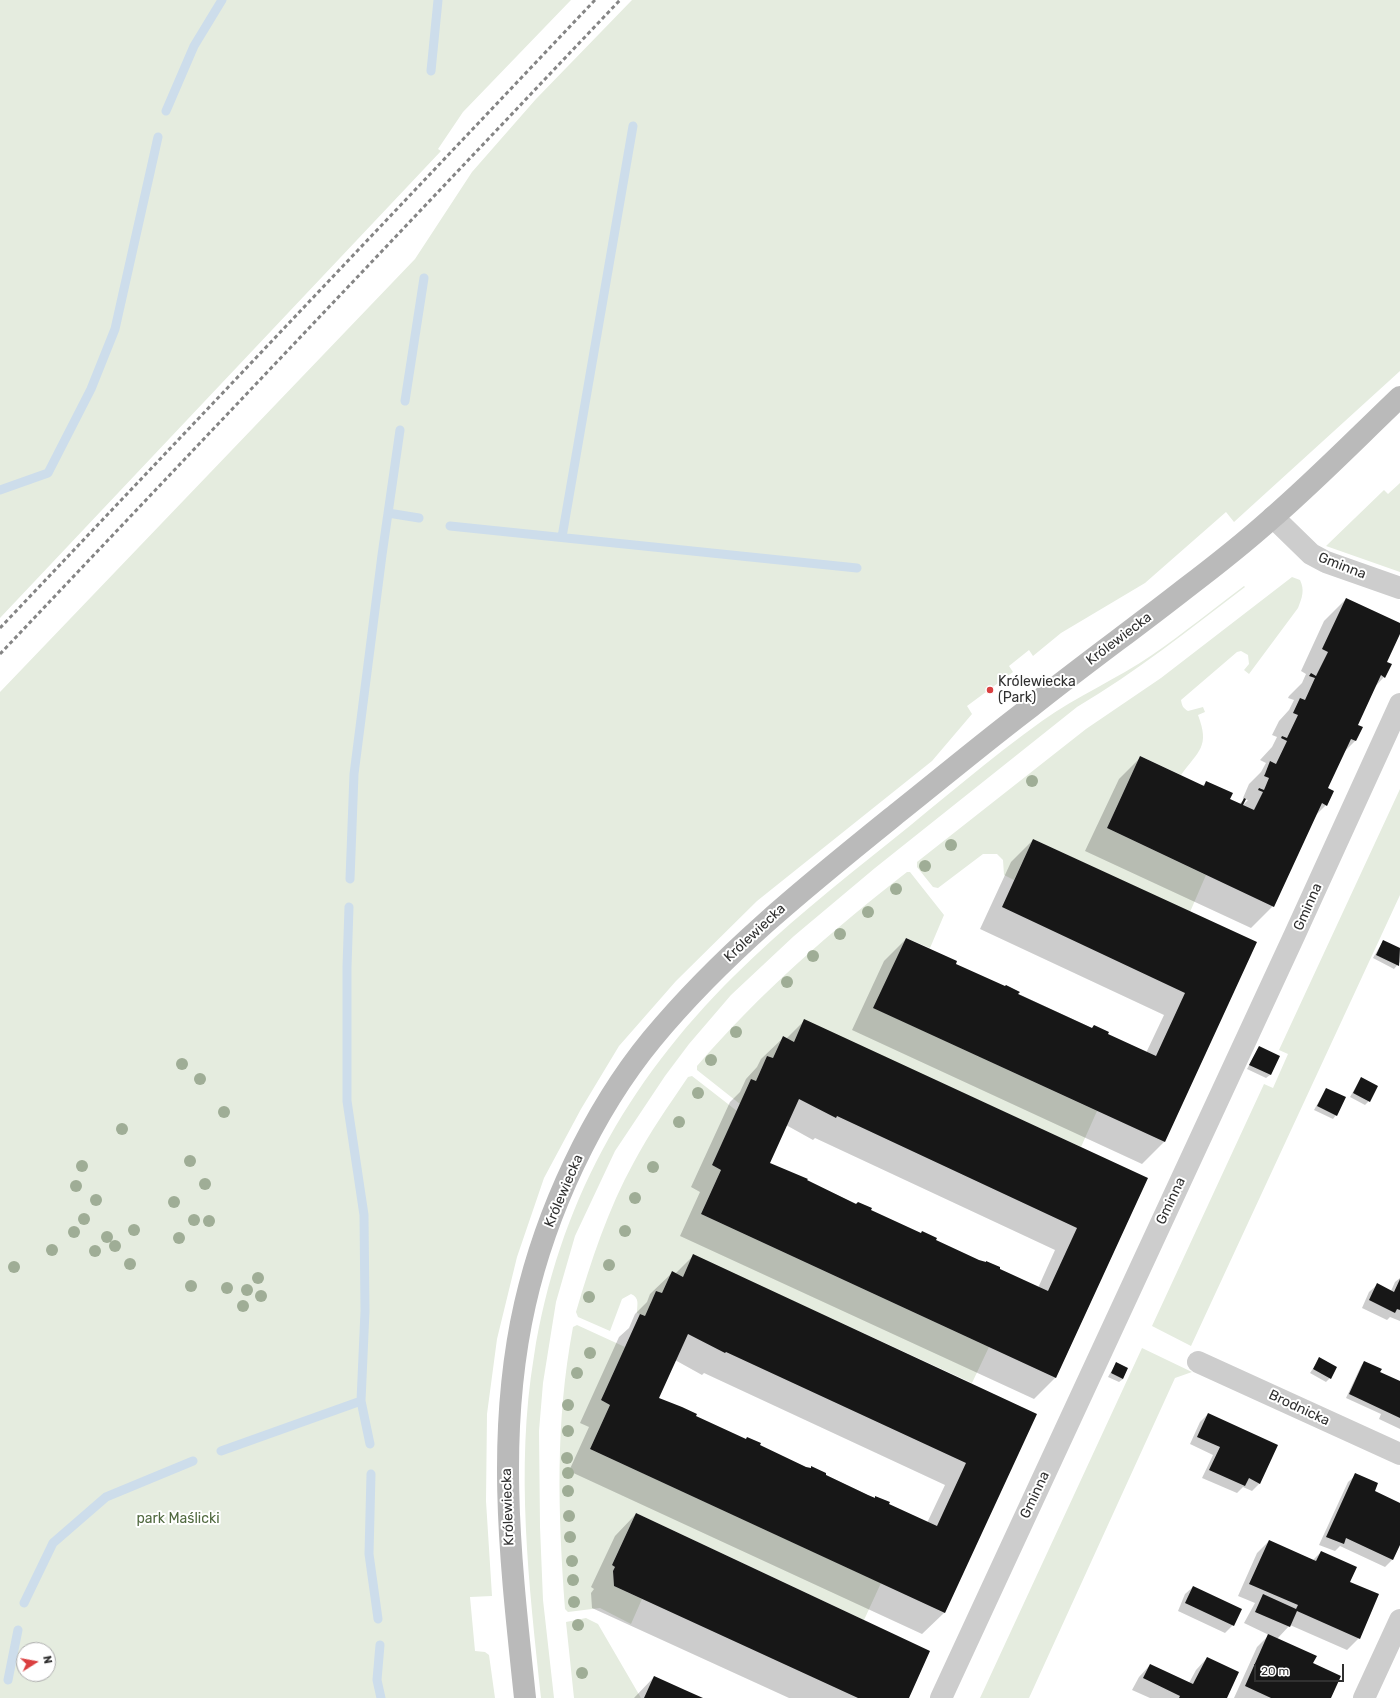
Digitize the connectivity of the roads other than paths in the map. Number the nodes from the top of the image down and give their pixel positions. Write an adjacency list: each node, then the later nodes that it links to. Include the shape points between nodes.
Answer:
1 (1400, 398): 2 (street, Królewiecka)
2 (1273, 518): 3 (street, Gminna, via 1311,554 1326,562); 8 (street, Królewiecka, via 1184,590 1032,705 799,892 693,993 650,1042 613,1095 580,1153 537,1260 524,1307 515,1364 508,1428 507,1492)
3 (1400, 588)
4 (1400, 704): 9 (street, Gminna)
5 (1198, 1362): 6 (street, Brodnicka)
6 (1400, 1454)
7 (1400, 1620): 10 (street)
8 (524, 1698)
9 (941, 1698)
10 (1364, 1698)

